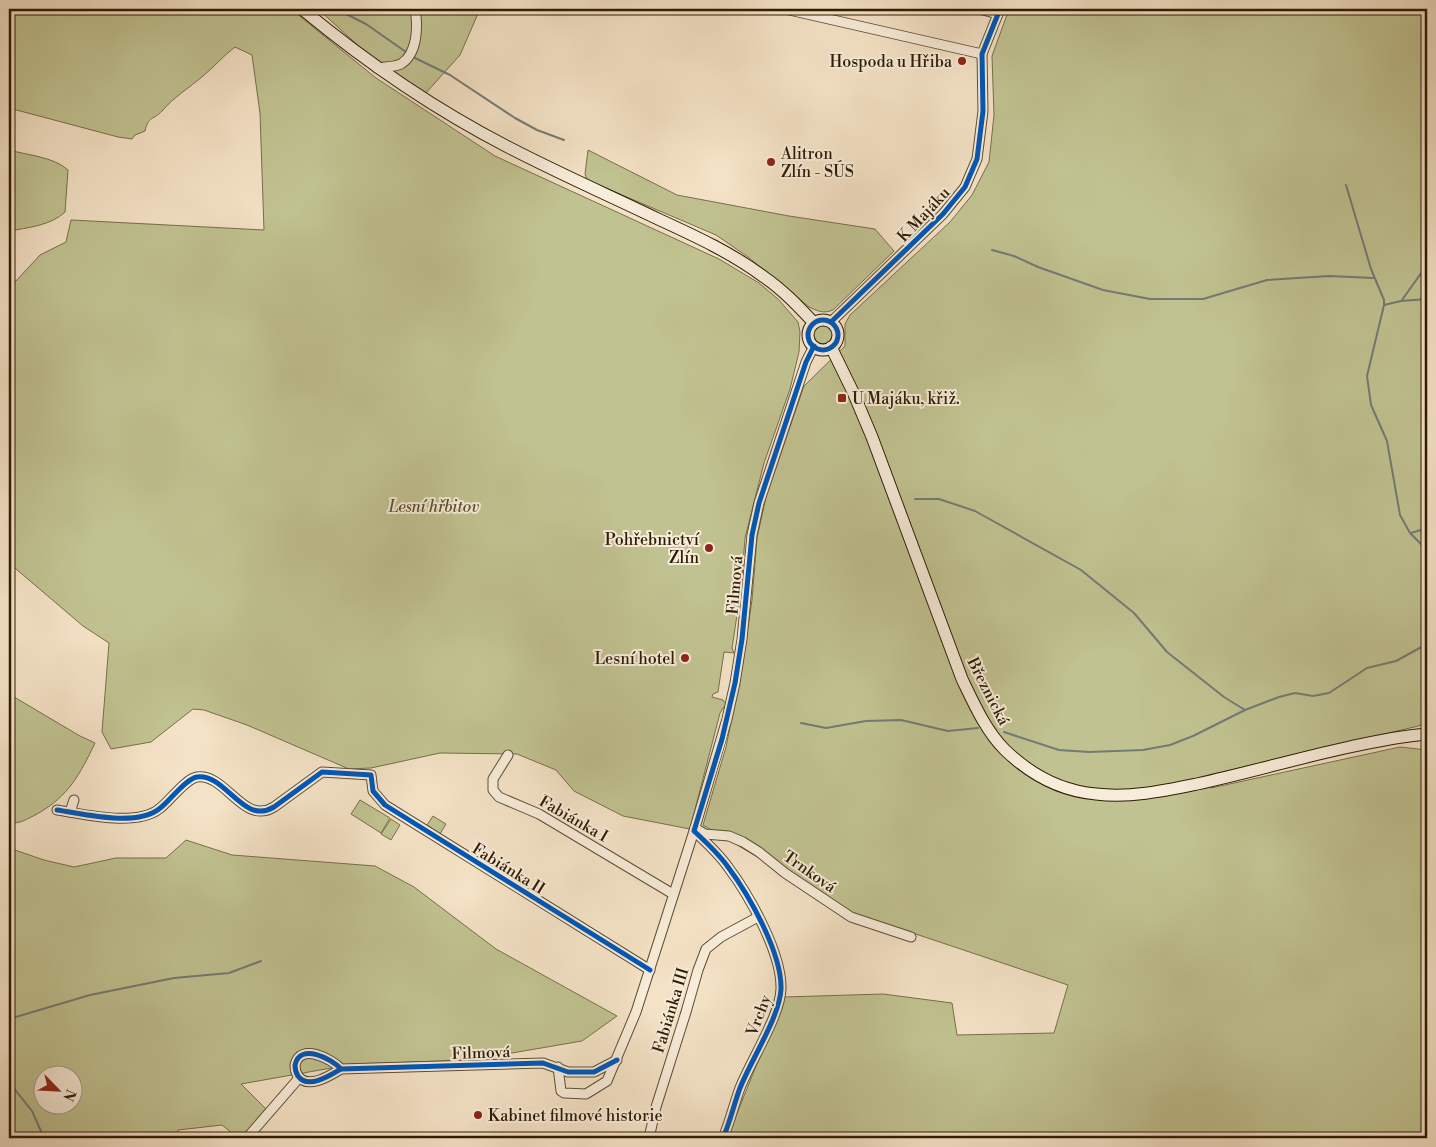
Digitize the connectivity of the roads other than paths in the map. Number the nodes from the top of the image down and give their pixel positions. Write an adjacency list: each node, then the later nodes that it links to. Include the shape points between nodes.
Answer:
1 (302, 9): 8 (main road)
2 (415, 9): 8 (street, via 417,32 407,58 400,64)
3 (785, 9): 5 (street)
4 (979, 9): 6 (street, K Majáku)
5 (806, 11): 7 (street)
6 (999, 11): 7 (street, K Majáku)
7 (982, 54): 9 (street, K Majáku, via 983,111 977,159 965,187 943,214)
8 (377, 68): 10 (main road, via 501,144 739,260 793,300)
9 (830, 322): 10 (main road, via 821,320); 12 (main road, via 837,334)
10 (814, 323): 11 (main road, via 808,336)
11 (814, 346): 12 (main road); 18 (street, Filmová, via 759,503 752,535 735,683)
12 (831, 347): 13 (main road, Březnická, via 872,437 962,679 998,742 1029,770 1043,779 1074,790 1124,796 1201,783 1362,744)
13 (1427, 734)
14 (508, 755): 19 (street, Fabiánka I, via 493,779 493,790 499,796 539,814)
15 (74, 800): 17 (street)
16 (57, 810): 17 (street)
17 (70, 812): 22 (street, Fabiánka II, via 123,818 147,815 158,810 197,777 211,780 251,810 265,811 322,772 371,775 373,791 385,805)
18 (695, 829): 19 (street, Filmová); 20 (street, Vrchy, via 728,866); 21 (street, Trnková, via 743,842 851,917)
19 (673, 894): 22 (street, Filmová)
20 (758, 917): 28 (street, Fabiánka III, via 706,949); 29 (street, Vrchy, via 772,945 781,989 769,1027 741,1087)
21 (911, 937)
22 (650, 970): 23 (street, Filmová)
23 (617, 1060): 24 (street, Filmová, via 594,1072 568,1072); 24 (street, Filmová, via 607,1081 586,1094 561,1091)
24 (558, 1068): 25 (street, Filmová, via 543,1063)
25 (341, 1069): 26 (street, Filmová, via 316,1081); 26 (street, via 327,1058 308,1054 296,1065)
26 (299, 1078): 27 (street)
27 (247, 1138)
28 (649, 1138)
29 (723, 1138)

